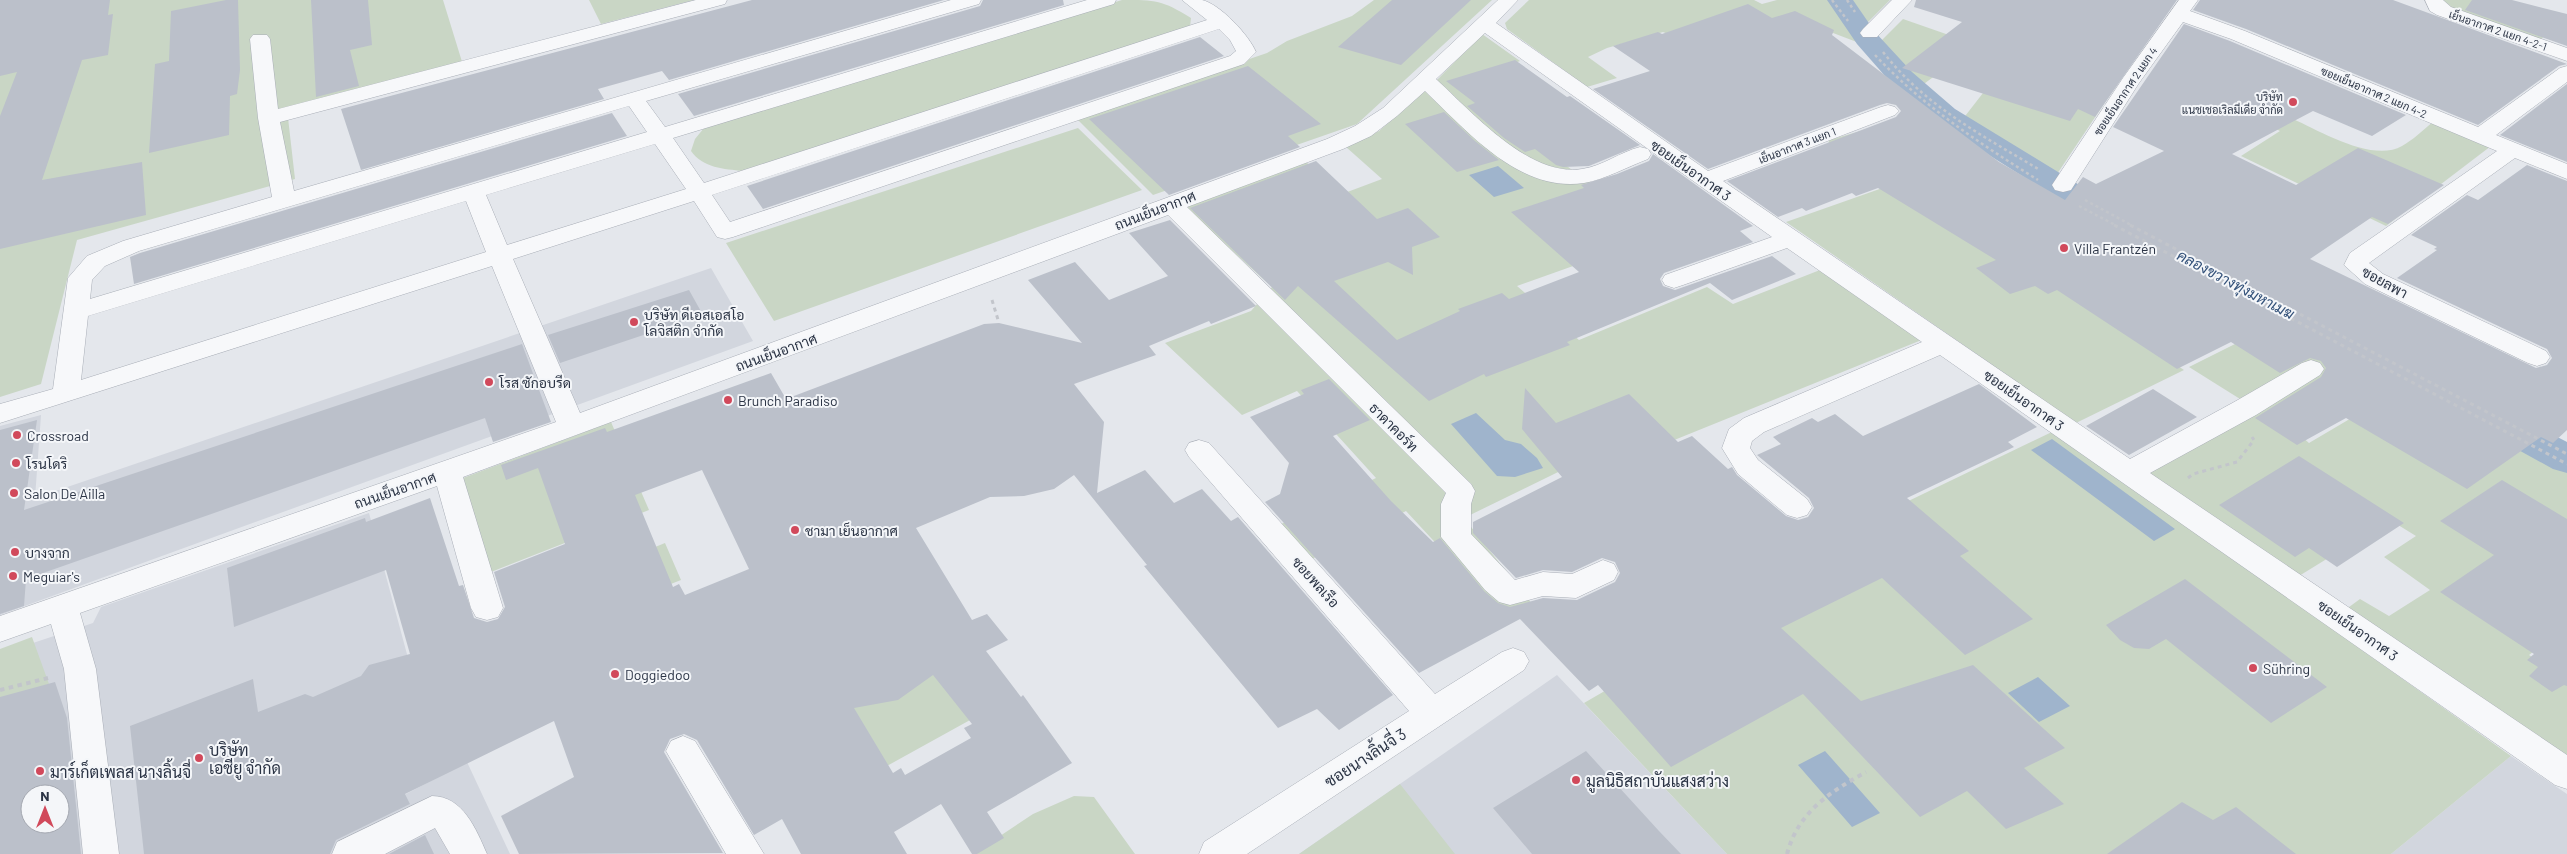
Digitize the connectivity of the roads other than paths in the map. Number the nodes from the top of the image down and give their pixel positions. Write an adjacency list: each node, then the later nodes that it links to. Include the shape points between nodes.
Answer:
1 (718, 0): 18 (street)
2 (972, 0): 16 (street)
3 (1107, 0): 19 (street)
4 (1191, 0): 9 (street)
5 (1509, 0): 10 (street, ถนนเย็นอากาศ)
6 (1903, 0): 11 (street)
7 (2434, 0): 13 (street, เย็นอากาศ 2 แยก 4-2-1, via 2444,11)
8 (2185, 7): 20 (street, ซอยเย็นอากาศ 2 แยก 4-2, via 2238,35); 25 (street, ซอยเย็นอากาศ 2 แยก 4, via 2130,82)
9 (1220, 22): 27 (street); 27 (street, via 1243,41 1246,52 1237,60 725,232)
10 (1484, 23): 15 (street, ถนนเย็นอากาศ); 24 (street, ซอยเย็นอากาศ 3)
11 (1862, 31)
12 (260, 39): 18 (street)
13 (2567, 55)
14 (2567, 72): 20 (street)
15 (1424, 79): 22 (street, via 1504,151 1529,167 1548,174 1583,176); 29 (street, ถนนเย็นอากาศ, via 1390,112 1363,132)
16 (634, 98): 19 (street); 28 (street)
17 (1888, 111): 24 (street, เย็นอากาศ 3 แยก 1)
18 (269, 118): 28 (street)
19 (660, 136): 26 (street); 27 (street)
20 (2480, 136): 21 (street, ซอยเย็นอากาศ 2 แยก 4-2)
21 (2513, 149): 23 (street, ซอยเย็นอากาศ 2 แยก 4-2); 35 (street, ซอยลพา, via 2358,258 2356,266 2374,279)
22 (1640, 154)
23 (2567, 172)
24 (1705, 180): 30 (street, ซอยเย็นอากาศ 3)
25 (2063, 185)
26 (473, 192): 31 (street); 33 (street)
27 (699, 192): 31 (street)
28 (284, 201): 33 (street, via 131,246 96,261 80,278)
29 (1170, 204): 39 (street, ถนนเย็นอากาศ); 44 (street, ธาดาคอร์ท, via 1461,491 1456,504 1456,537 1496,582 1510,593 1543,584 1576,586)
30 (1790, 239): 32 (street); 34 (street, ซอยเย็นอากาศ 3)
31 (500, 256): 37 (street); 39 (street)
32 (1674, 280)
33 (75, 312): 37 (street)
34 (1942, 344): 42 (street, ซอยเย็นอากาศ 3); 43 (street, via 1754,425 1739,436 1736,448 1748,467)
35 (2536, 357)
36 (2311, 369): 42 (street)
37 (66, 394): 38 (street)
38 (0, 414)
39 (572, 426): 41 (street, ถนนเย็นอากาศ)
40 (1199, 450): 49 (street, ซอยพลเรือ)
41 (447, 472): 45 (street, ถนนเย็นอากาศ); 46 (street)
42 (2128, 472): 51 (street, ซอยเย็นอากาศ 3)
43 (1796, 507)
44 (1603, 572)
45 (62, 606): 47 (street, ถนนเย็นอากาศ); 52 (street, via 80,669)
46 (487, 608)
47 (0, 629)
48 (1514, 661): 49 (street, ซอยนางลิ้นจี่ 3)
49 (1432, 714): 56 (street, ซอยนางลิ้นจี่ 3)
50 (683, 751): 55 (street)
51 (2567, 774)
52 (100, 854)
53 (350, 854): 54 (street, via 432,812 447,816)
54 (469, 854)
55 (746, 854)
56 (1217, 854)

